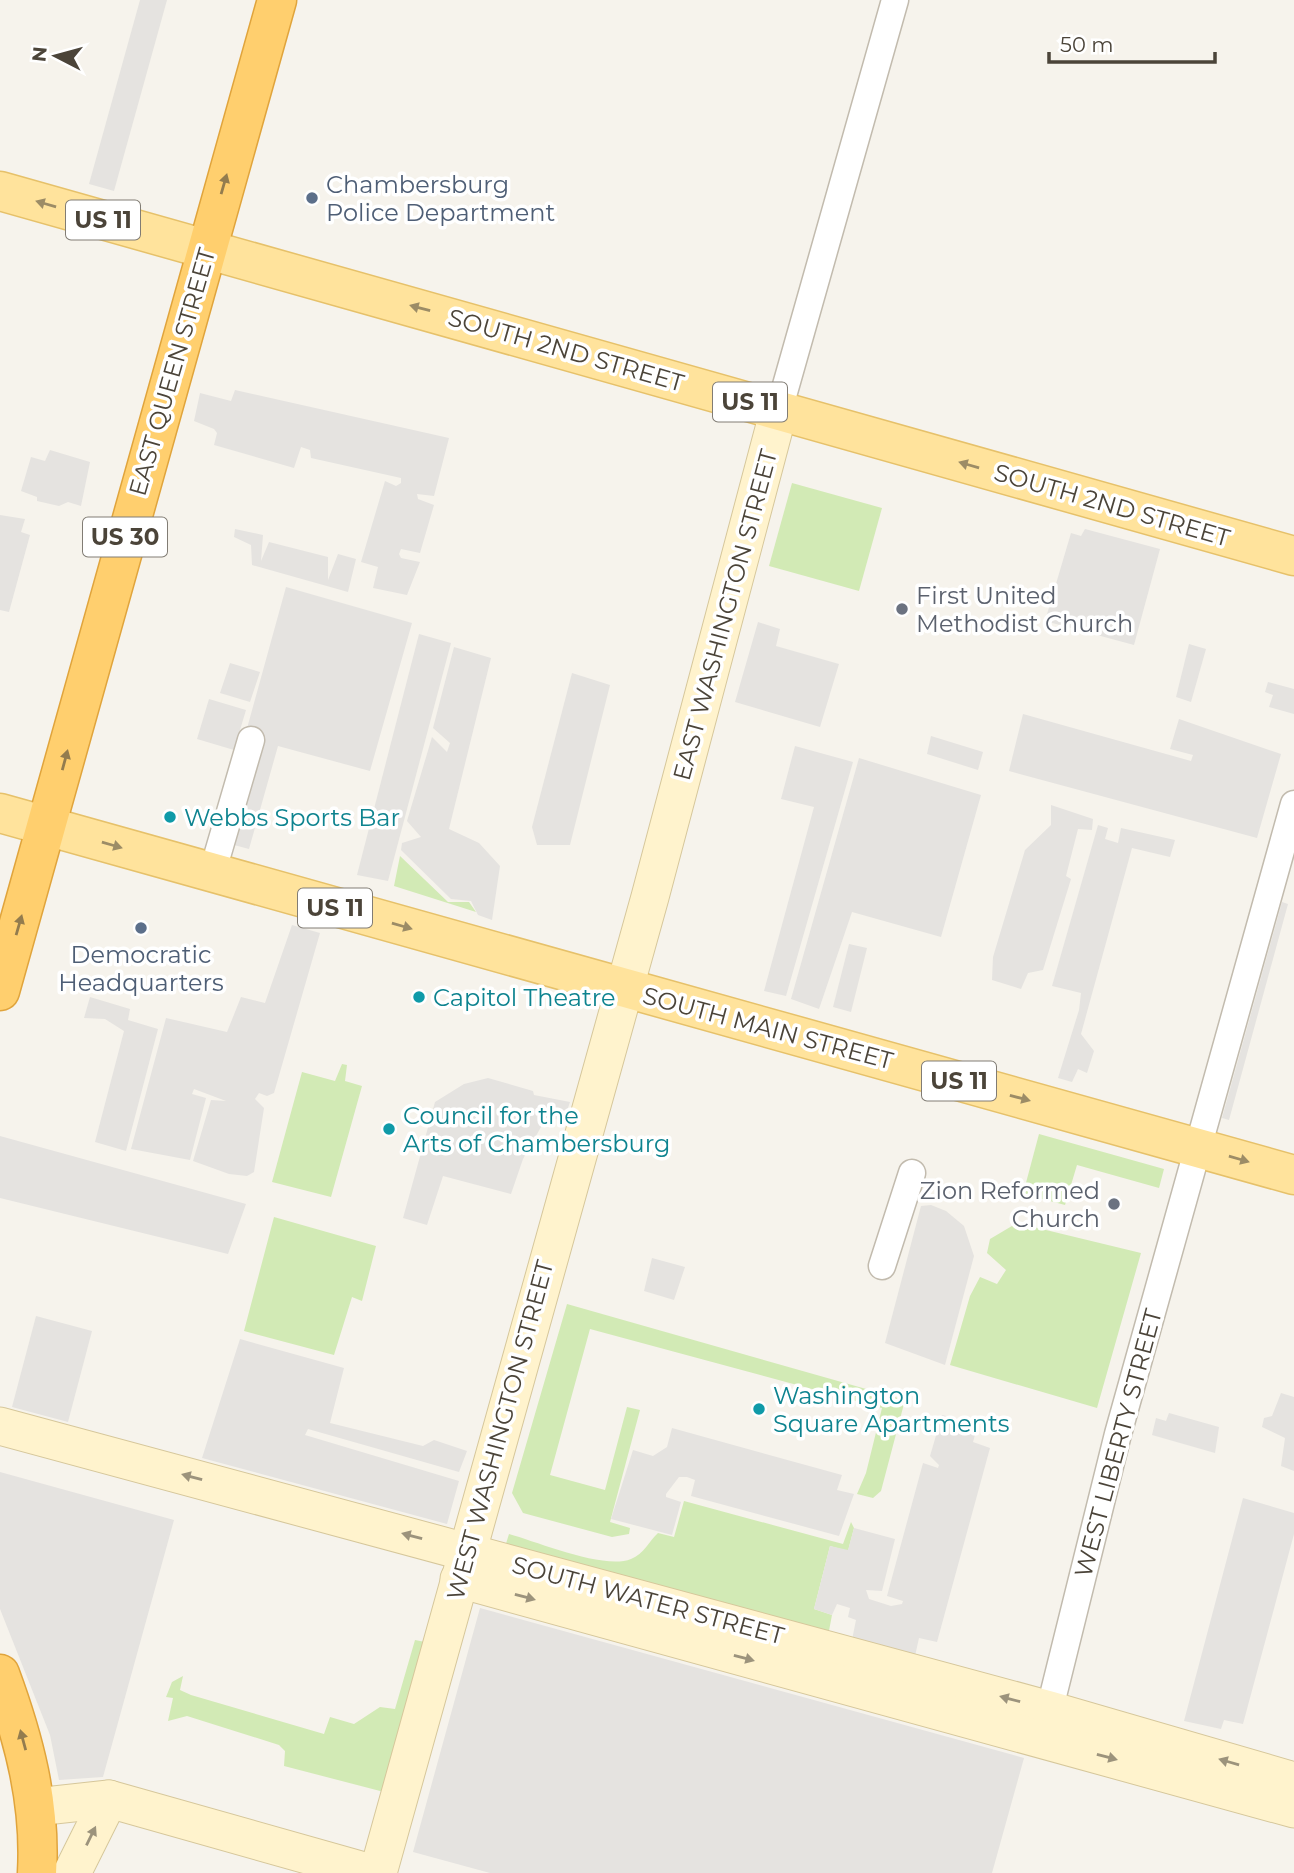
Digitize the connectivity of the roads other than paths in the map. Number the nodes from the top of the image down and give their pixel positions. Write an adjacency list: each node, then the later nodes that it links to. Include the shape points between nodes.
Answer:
1 (277, 0): 4 (highway, EAST QUEEN STREET / US 30, one-way to 1)
2 (895, 0): 5 (street, EAST WASHINGTON STREET)
3 (0, 191): 4 (main road, SOUTH 2ND STREET / US 11, one-way to 3)
4 (206, 249): 5 (main road, SOUTH 2ND STREET / US 11, one-way to 4); 10 (highway, EAST QUEEN STREET / US 30, one-way to 4)
5 (779, 410): 6 (main road, SOUTH 2ND STREET / US 11, one-way to 5); 12 (street, EAST WASHINGTON STREET)
6 (1294, 556)
7 (251, 740): 11 (street)
8 (1294, 804): 14 (street, WEST LIBERTY STREET)
9 (0, 813): 10 (main road, SOUTH MAIN STREET / US 11)
10 (47, 826): 12 (main road, SOUTH MAIN STREET / US 11, one-way to 12); 13 (highway, US 30, one-way to 10)
11 (218, 853)
12 (624, 988): 14 (main road, SOUTH MAIN STREET / US 11, one-way to 14); 19 (street, WEST WASHINGTON STREET)
13 (0, 991)
14 (1198, 1147): 16 (main road, SOUTH MAIN STREET / US 11, one-way to 16); 21 (street, WEST LIBERTY STREET, via 1118,1434)
15 (912, 1173): 17 (street)
16 (1294, 1175)
17 (882, 1266)
18 (0, 1426): 19 (street, SOUTH WATER STREET, one-way to 18)
19 (463, 1565): 21 (street, SOUTH WATER STREET); 29 (street, WEST WASHINGTON STREET)
20 (0, 1674): 24 (highway, one-way to 20, via 25,1746)
21 (1046, 1725): 22 (street, SOUTH WATER STREET, one-way to 21); 25 (street, SOUTH WATER STREET, one-way to 25)
22 (1294, 1781)
23 (109, 1799): 24 (street); 27 (street, one-way to 23); 28 (street)
24 (36, 1807): 26 (highway)
25 (1294, 1809)
26 (37, 1873)
27 (72, 1873)
28 (372, 1873)
29 (378, 1873)

